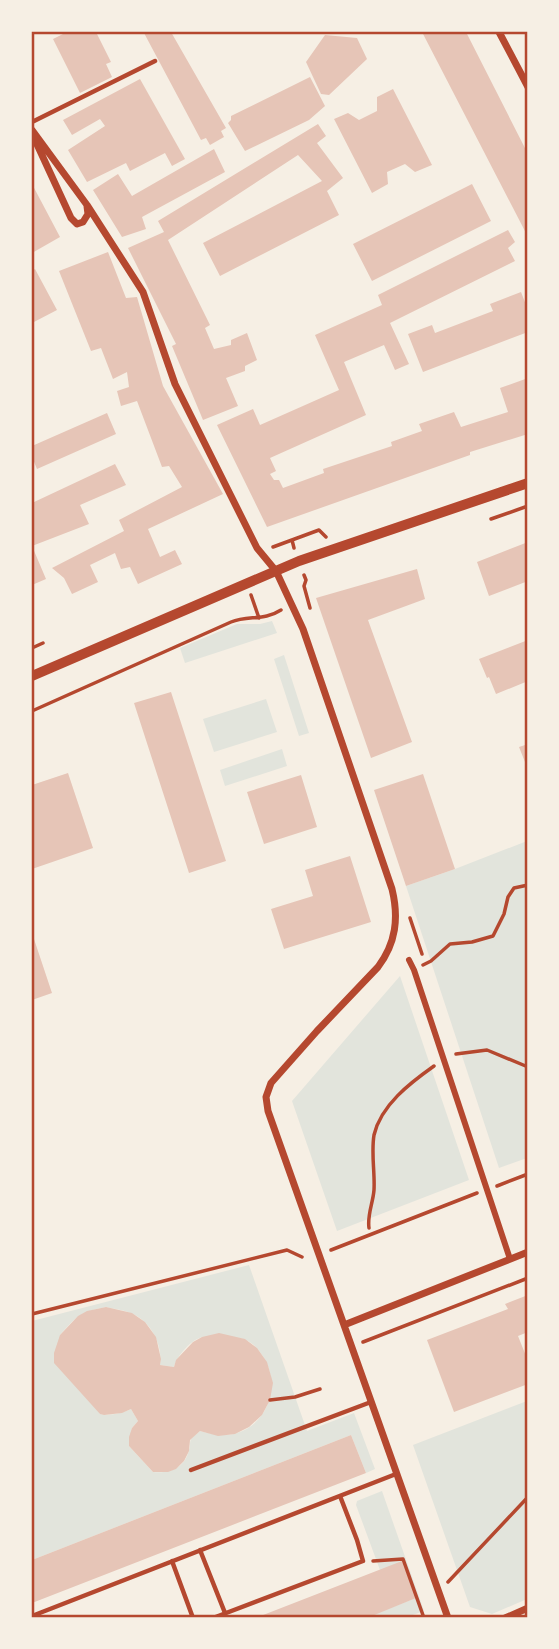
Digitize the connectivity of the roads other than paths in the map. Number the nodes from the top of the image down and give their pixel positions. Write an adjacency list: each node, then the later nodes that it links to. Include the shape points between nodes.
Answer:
1 (499, 32): 3 (street)
2 (155, 61): 4 (lane)
3 (527, 87)
4 (32, 122)
5 (32, 132): 6 (street); 6 (street, via 77,224 87,218)
6 (87, 205): 8 (street, via 143,292 175,384 257,548)
7 (527, 483): 8 (street)
8 (275, 571): 9 (street); 13 (street, via 303,629 395,903 396,920 386,956 271,1083 266,1097)
9 (32, 676)
10 (409, 960): 12 (street)
11 (527, 1252): 12 (street)
12 (510, 1259): 13 (street)
13 (344, 1325): 14 (street)
14 (371, 1401): 15 (lane); 16 (street)
15 (191, 1470)
16 (397, 1474): 17 (lane); 25 (street)
17 (340, 1496): 18 (lane); 21 (lane, via 363,1561)
18 (200, 1550): 19 (lane); 21 (lane)
19 (172, 1561): 22 (lane); 23 (lane)
20 (527, 1608): 26 (street)
21 (225, 1612): 24 (lane)
22 (32, 1615)
23 (193, 1618)
24 (213, 1618)
25 (447, 1618)
26 (505, 1618)

